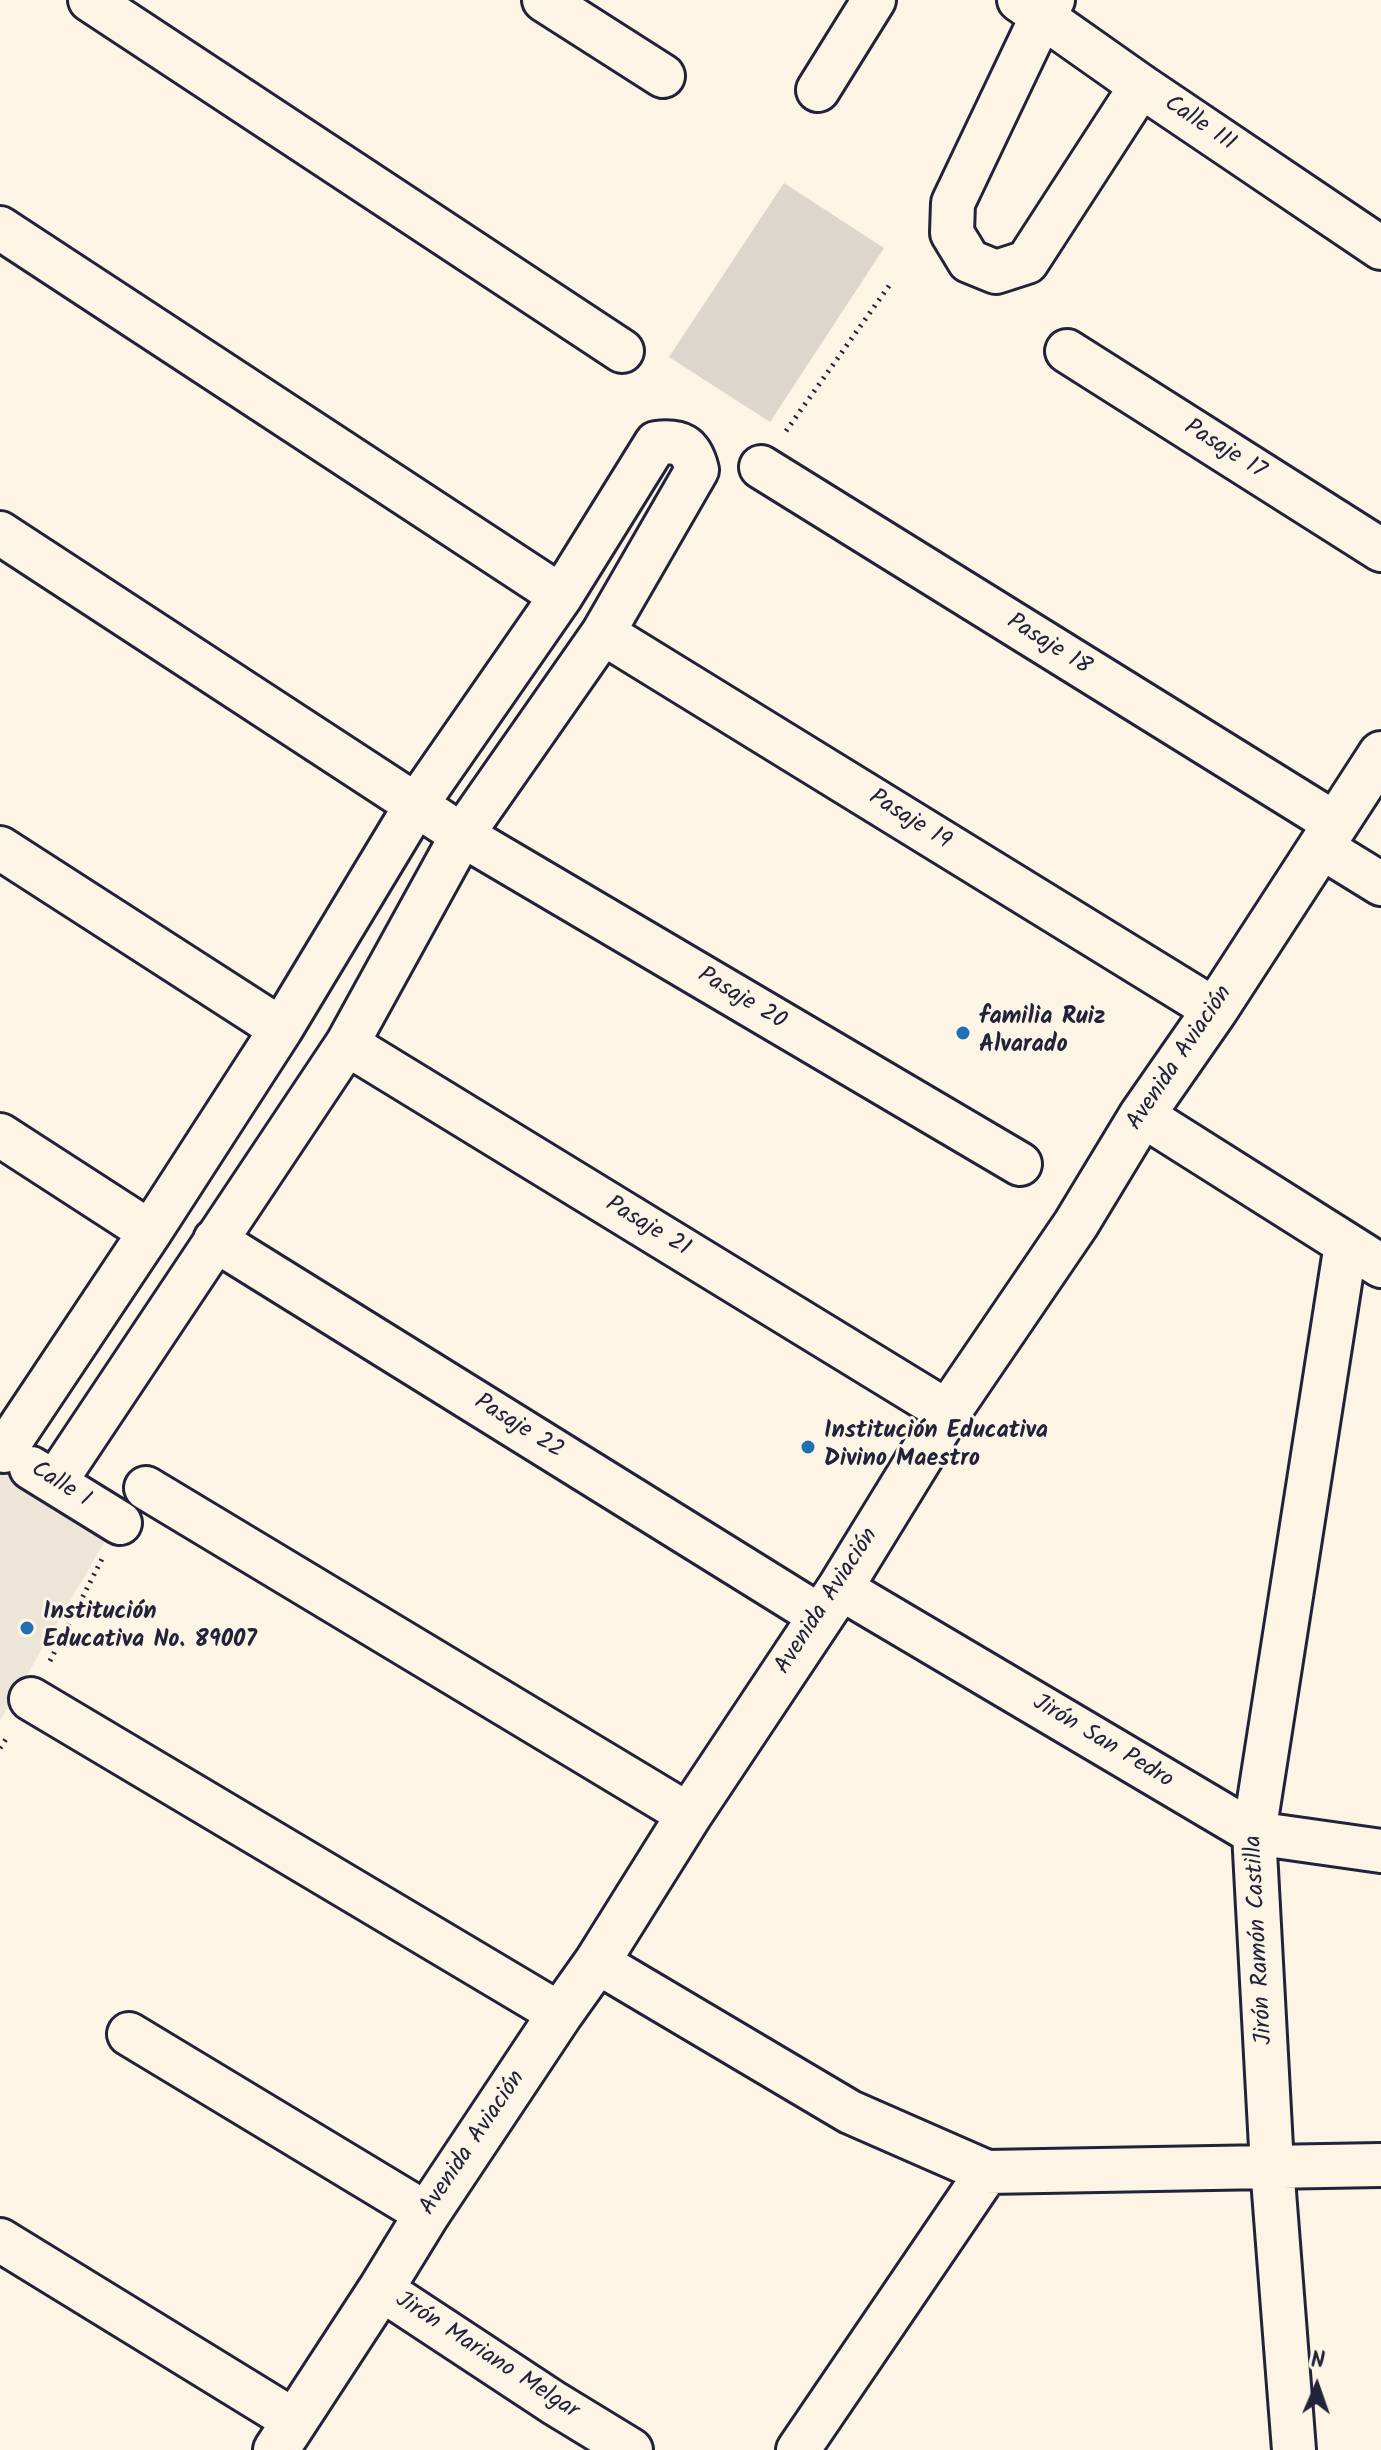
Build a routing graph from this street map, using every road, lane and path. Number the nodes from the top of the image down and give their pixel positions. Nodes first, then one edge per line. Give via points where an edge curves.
1 (90, 0) edge
2 (544, 0) edge
3 (874, 0) edge
4 (1038, 5) edge
5 (663, 76) dead end
6 (1141, 86) junction
7 (818, 90) dead end
8 (0, 228) edge
9 (1381, 248) edge
10 (891, 283) dead end
11 (622, 351) dead end
12 (1067, 351) dead end
13 (761, 467) joint
14 (0, 533) edge
15 (1381, 550) edge
16 (561, 596) junction
17 (603, 633) junction
18 (1381, 754) edge
19 (416, 805) junction
20 (462, 835) junction
21 (1328, 836) junction
22 (0, 848) edge
23 (1381, 884) edge
24 (1215, 1010) junction
25 (281, 1029) junction
26 (347, 1044) junction
27 (1142, 1115) junction
28 (0, 1135) edge
29 (1020, 1164) dead end
30 (150, 1232) junction
31 (215, 1240) junction
32 (1346, 1244) junction
33 (1381, 1266) edge
34 (948, 1412) junction
35 (2, 1450) edge
36 (55, 1482) junction
37 (146, 1488) dead end
38 (120, 1523) joint
39 (830, 1602) junction
40 (31, 1699) junction
41 (0, 1748) edge
42 (689, 1815) junction
43 (1254, 1833) junction
44 (1381, 1851) edge
45 (597, 1962) junction
46 (560, 2014) junction
47 (129, 2034) dead end
48 (1381, 2165) edge
49 (1272, 2166) junction
50 (987, 2172) junction
51 (427, 2214) junction
52 (0, 2240) edge
53 (381, 2289) junction
54 (278, 2424) edge
55 (631, 2450) edge
56 (798, 2450) edge
57 (1294, 2450) edge

1 - 11 street
2 - 5 street
3 - 7 street
4 - 6 street, Calle III
4 - 6 street via 953,203 952,233 969,261 996,272 1027,262
6 - 9 street, Calle III
8 - 16 street
10 - 13 path
12 - 15 street, Pasaje 17
13 - 21 street, Pasaje 18
14 - 19 street, Pasaje 20
16 - 17 street via 656,443 683,445 697,470
16 - 19 street
17 - 20 street
17 - 24 street, Pasaje 19
18 - 21 street, Avenida Aviación
19 - 20 street, Pasaje 20
19 - 25 street
20 - 26 street
20 - 29 street, Pasaje 20
21 - 23 street, Pasaje 18
21 - 24 street, Avenida Aviación
22 - 25 street
24 - 27 street, Avenida Aviación
25 - 30 street
26 - 31 street
26 - 34 street, Pasaje 21
27 - 32 street
27 - 34 street, Avenida Aviación via 1076,1224
28 - 30 street
30 - 35 street
31 - 36 street
31 - 39 street, Pasaje 22
32 - 33 street
32 - 43 street, Jirón Ramón Castilla
34 - 39 street, Avenida Aviación
35 - 36 street, Calle I
36 - 38 street, Calle I
37 - 42 street
38 - 40 path
39 - 42 street, Avenida Aviación
39 - 43 street, Jirón San Pedro
40 - 41 path
40 - 46 street
42 - 45 street, Avenida Aviación
43 - 44 street, Jirón San Pedro
43 - 49 street, Jirón Ramón Castilla
45 - 46 street, Avenida Aviación
45 - 50 street via 850,2112
46 - 51 street, Avenida Aviación
47 - 51 street
48 - 49 street
49 - 50 street
49 - 57 street, Jirón Ramón Castilla
50 - 56 street
51 - 53 street, Avenida Aviación
52 - 54 street
53 - 54 street, Avenida Aviación
53 - 55 street, Jirón Mariano Melgar

